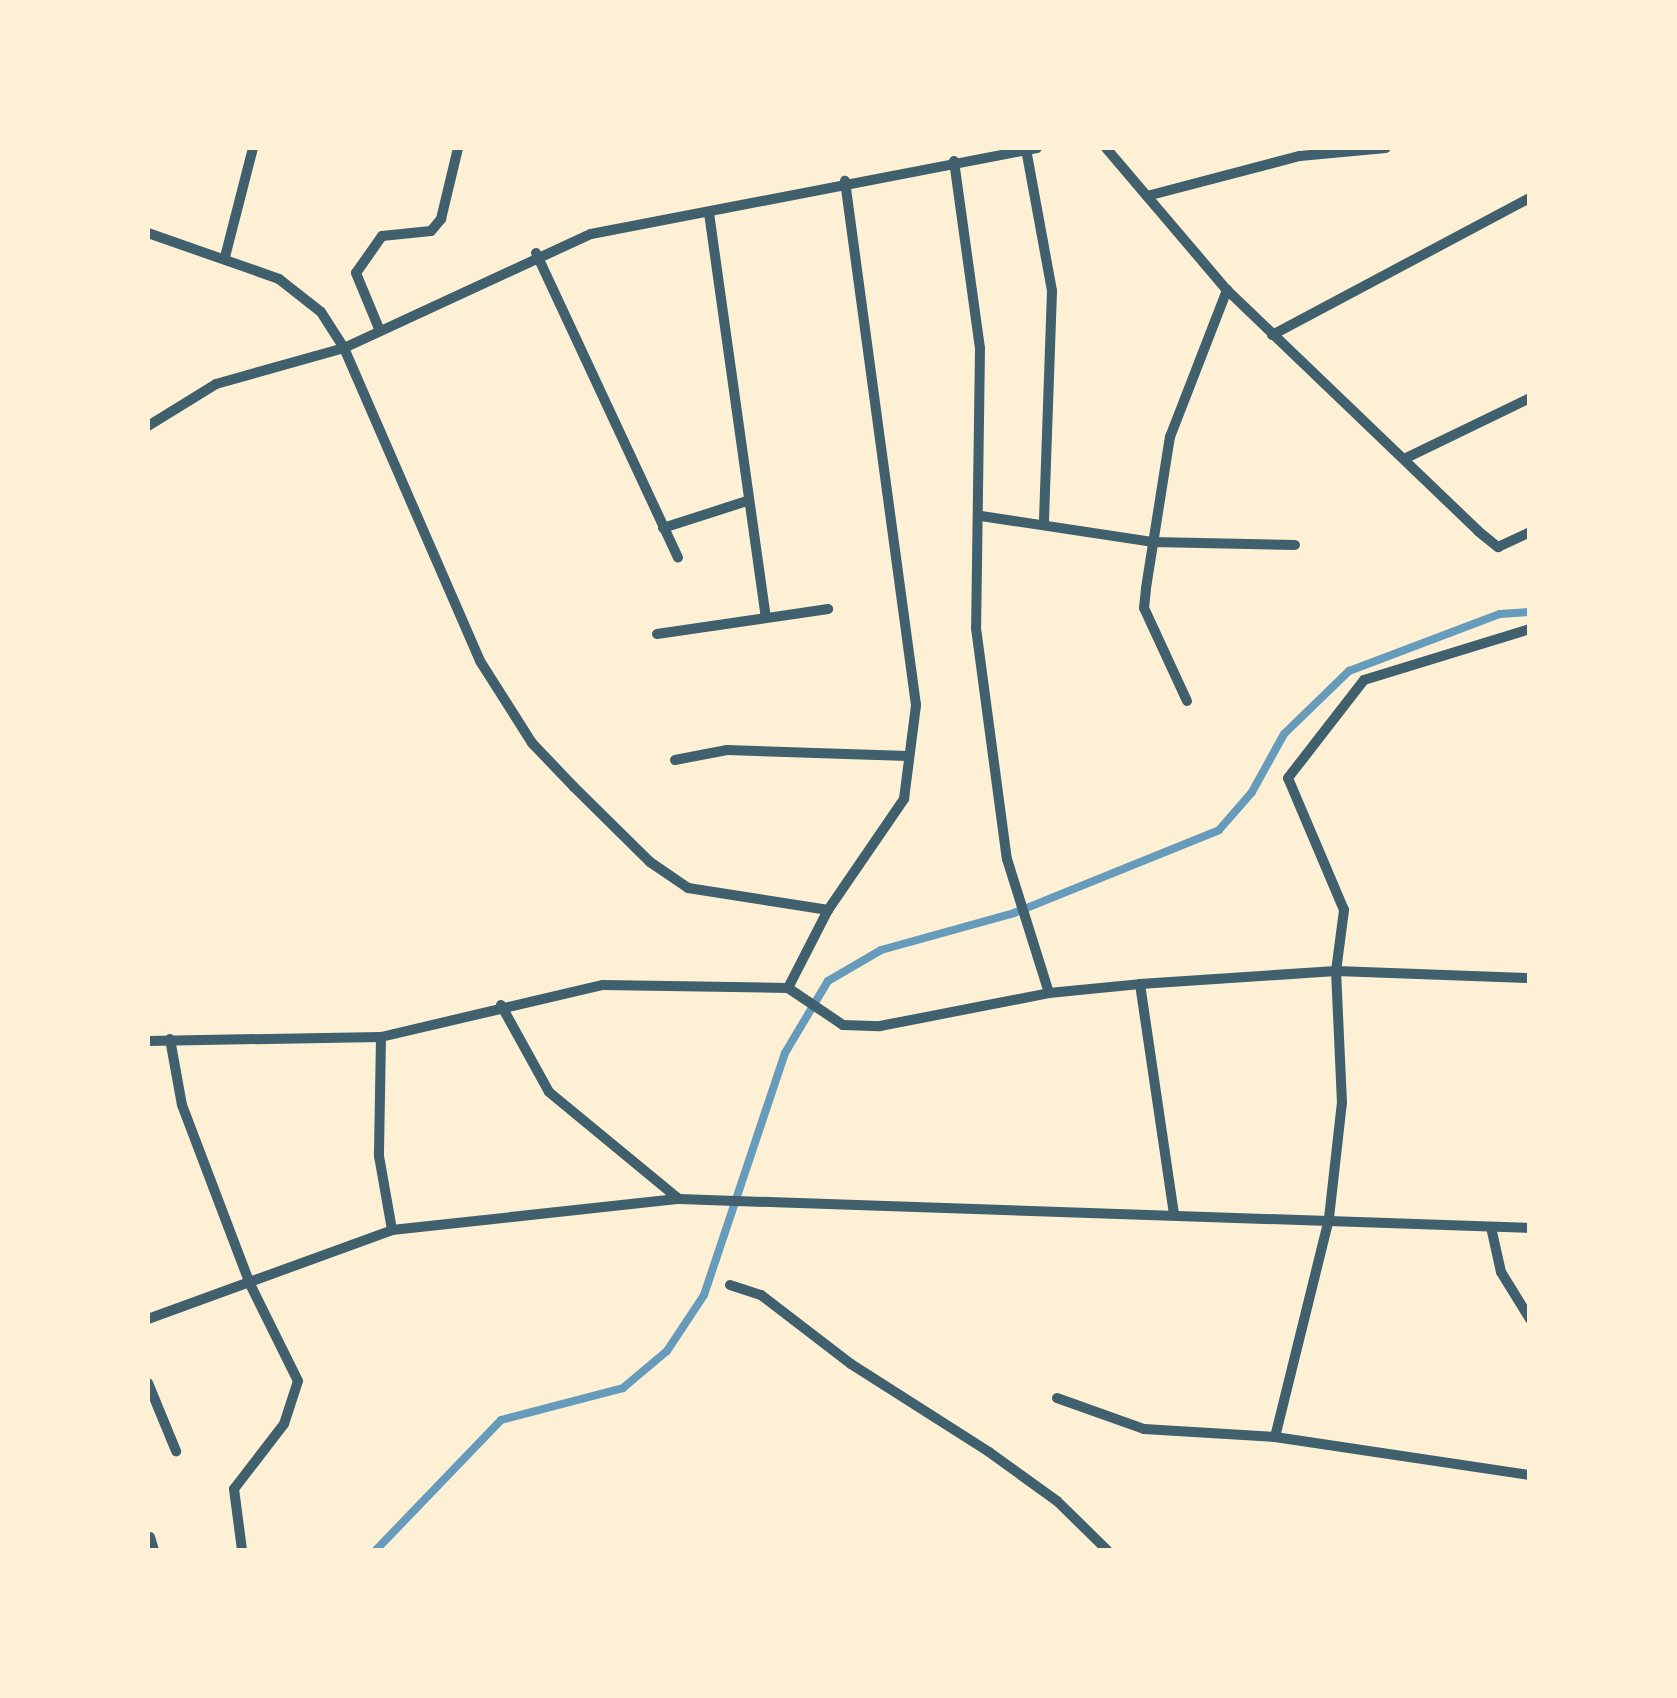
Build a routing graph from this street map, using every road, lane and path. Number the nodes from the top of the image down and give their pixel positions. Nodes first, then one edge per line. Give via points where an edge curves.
1 (254, 148) edge
2 (458, 148) edge
3 (1031, 148) edge
4 (1106, 148) edge
5 (1386, 148) edge
6 (954, 161) junction
7 (845, 181) junction
8 (1147, 196) junction
9 (1530, 198) edge
10 (708, 212) junction
11 (148, 233) edge
12 (536, 254) junction
13 (225, 258) junction
14 (1227, 290) junction
15 (380, 331) junction
16 (1272, 334) junction
17 (344, 348) junction
18 (1530, 398) edge
19 (148, 426) edge
20 (1404, 459) junction
21 (746, 501) junction
22 (981, 516) junction
23 (1044, 523) junction
24 (664, 528) junction
25 (1530, 532) edge
26 (1152, 542) junction
27 (1295, 545) dead end
28 (678, 558) dead end
29 (828, 610) dead end
30 (766, 618) junction
31 (1530, 628) edge
32 (658, 634) dead end
33 (1188, 701) dead end
34 (908, 756) junction
35 (676, 760) dead end
36 (828, 910) junction
37 (1336, 971) junction
38 (1530, 978) edge
39 (1140, 984) junction
40 (788, 988) junction
41 (1049, 993) junction
42 (501, 1005) junction
43 (381, 1036) junction
44 (148, 1040) edge
45 (170, 1040) junction
46 (679, 1200) junction
47 (1174, 1214) junction
48 (1330, 1218) junction
49 (1492, 1226) junction
50 (1530, 1228) edge
51 (392, 1230) junction
52 (250, 1284) junction
53 (730, 1285) dead end
54 (148, 1319) edge
55 (1530, 1319) edge
56 (148, 1383) edge
57 (1057, 1398) dead end
58 (1274, 1436) junction
59 (176, 1451) dead end
60 (1530, 1475) edge
61 (150, 1538) dead end
62 (154, 1550) edge
63 (242, 1550) edge
64 (1107, 1550) edge

1 - 13 street
2 - 15 street via 441,219 431,231 382,236 356,273
3 - 6 street
3 - 23 street via 1052,291
4 - 8 street
5 - 8 street via 1300,156
6 - 7 street
6 - 22 street via 980,348
7 - 10 street
7 - 34 street via 916,706
8 - 14 street
9 - 16 street
10 - 12 street via 590,234
10 - 21 street
11 - 13 street
12 - 15 street
12 - 24 street
13 - 17 street via 279,279 321,312
14 - 16 street
14 - 26 street via 1170,438
15 - 17 street
16 - 20 street
17 - 19 street via 216,384
17 - 36 street via 480,660 532,742 650,862 688,888
18 - 20 street
20 - 25 street via 1498,548
21 - 24 street
21 - 30 street
22 - 23 street
22 - 41 street via 976,628 1007,859
23 - 26 street
24 - 28 street
26 - 27 street
26 - 33 street via 1144,608
29 - 30 street
30 - 32 street
31 - 37 street via 1364,680 1288,778 1344,910
34 - 35 street via 727,750
34 - 36 street via 904,799
36 - 40 street
37 - 38 street
37 - 39 street
37 - 48 street via 1342,1103
39 - 41 street
39 - 47 street
40 - 41 street via 842,1025 880,1026
40 - 42 street via 602,985
42 - 43 street
42 - 46 street via 549,1092
43 - 45 street
43 - 51 street via 379,1156
44 - 45 street
45 - 52 street via 182,1104
46 - 47 street via 726,1196
46 - 51 street
47 - 48 street
48 - 49 street
48 - 58 street
49 - 50 street
49 - 55 street via 1501,1272
51 - 52 street
52 - 54 street
52 - 63 street via 298,1381 284,1424 234,1489
53 - 64 street via 761,1295 900,1398 990,1452
56 - 59 street
57 - 58 street via 1144,1429
58 - 60 street
61 - 62 street

